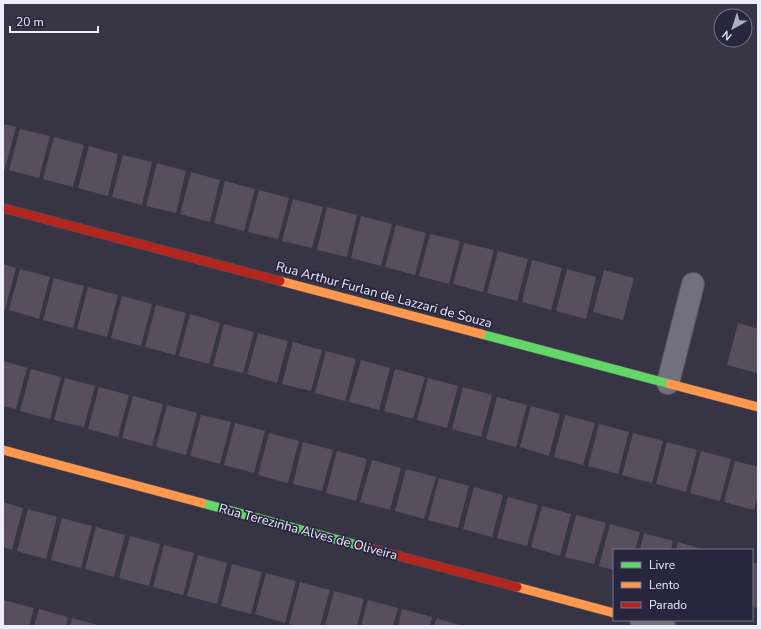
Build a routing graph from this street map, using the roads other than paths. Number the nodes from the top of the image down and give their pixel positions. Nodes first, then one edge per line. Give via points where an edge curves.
1 (3, 208) edge
2 (693, 284) dead end
3 (668, 382) junction
4 (758, 407) edge
5 (3, 450) edge
6 (613, 613) edge
7 (645, 621) edge
8 (664, 626) edge

1 - 3 street, Rua Arthur Furlan de Lazzari de Souza
2 - 3 street
3 - 4 street, Rua Arthur Furlan de Lazzari de Souza
5 - 6 street, Rua Terezinha Alves de Oliveira
7 - 8 street

